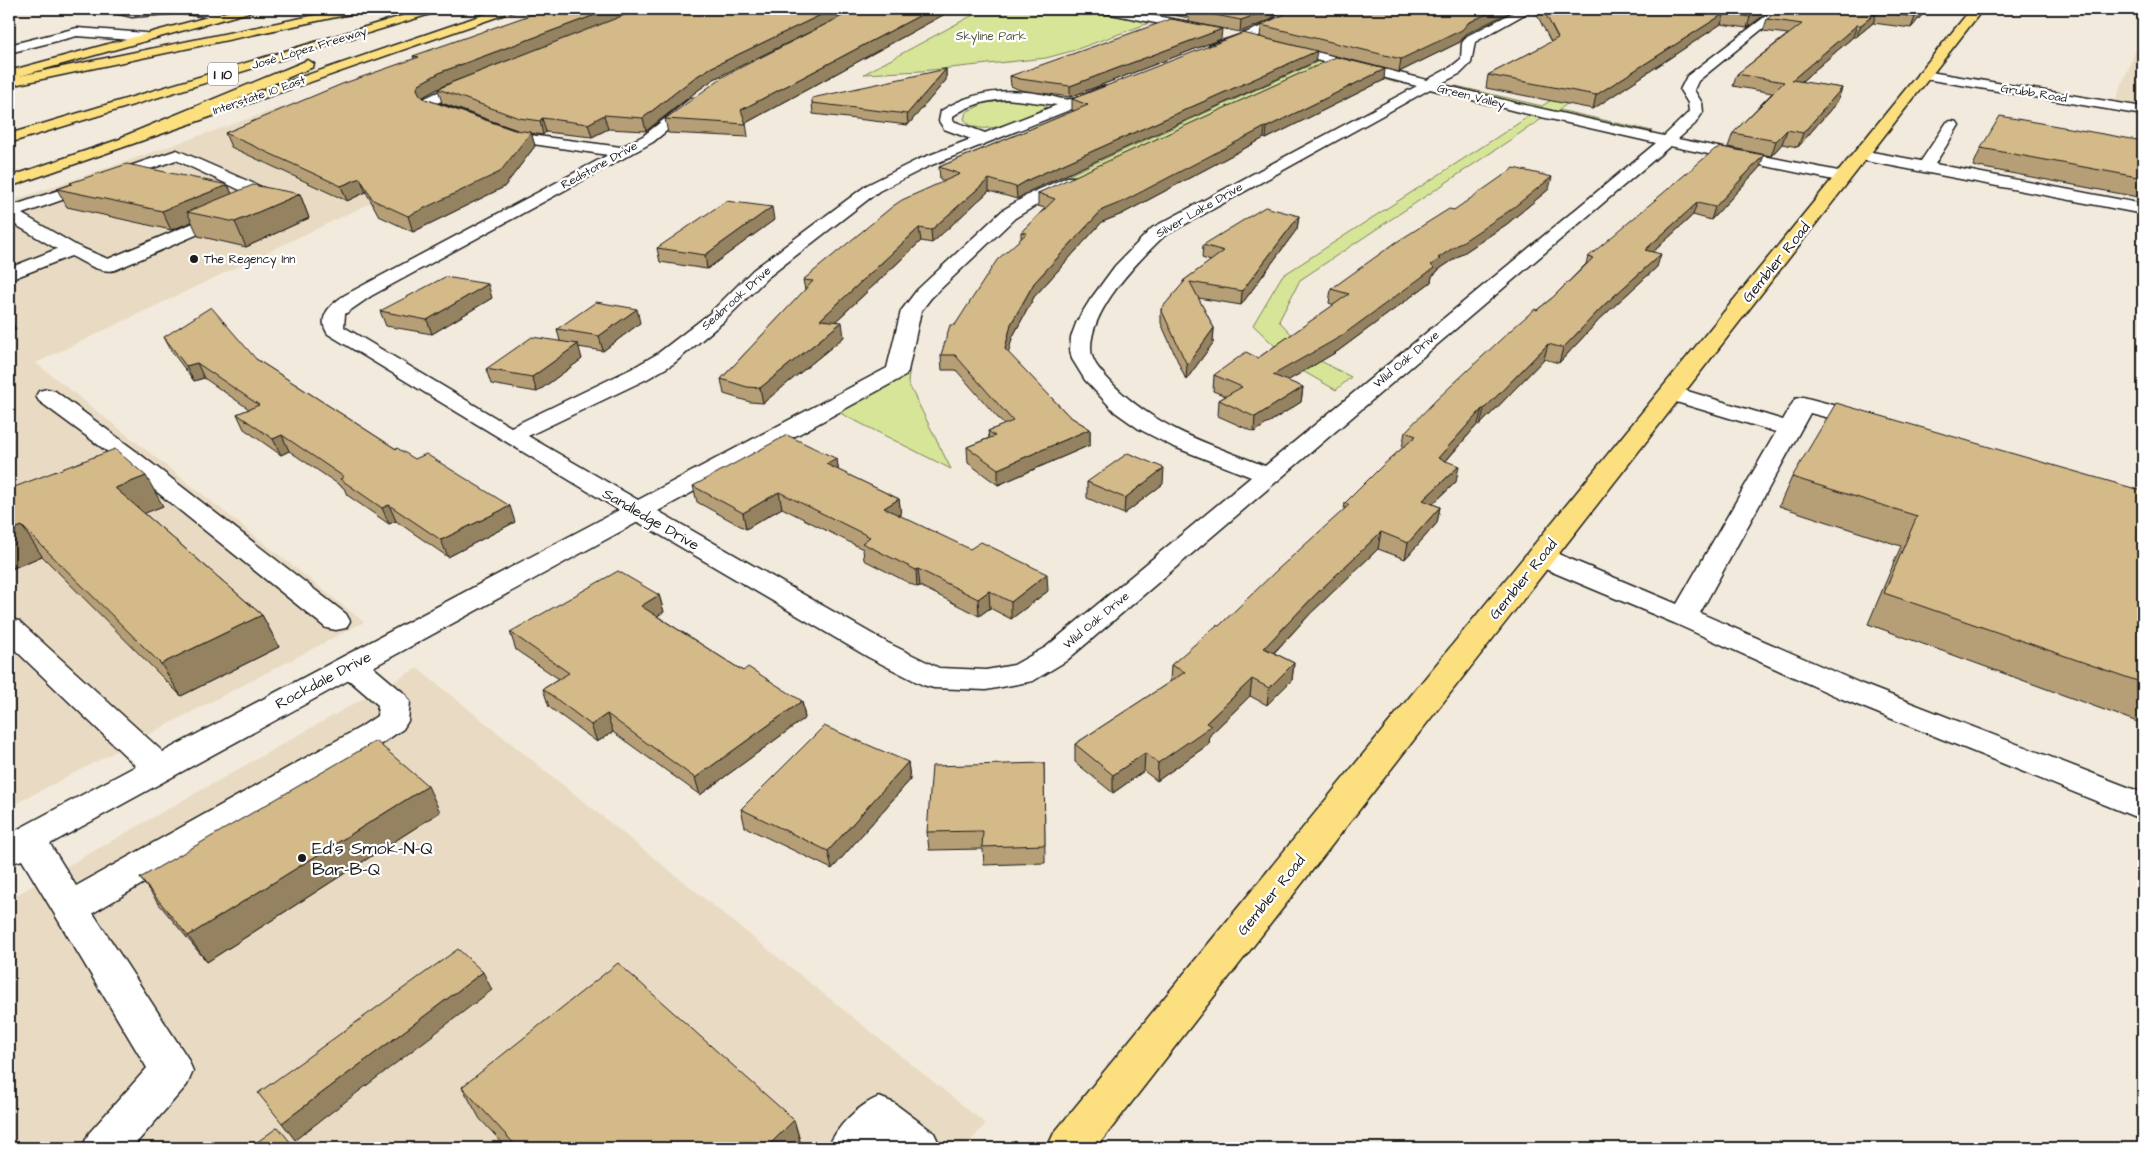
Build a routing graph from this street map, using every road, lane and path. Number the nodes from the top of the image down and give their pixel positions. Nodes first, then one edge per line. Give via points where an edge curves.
1 (112, 9) edge
2 (166, 9) edge
3 (249, 9) edge
4 (437, 9) edge
5 (510, 9) edge
6 (1101, 9) edge
7 (1288, 9) edge
8 (1528, 9) edge
9 (1782, 9) edge
10 (1977, 9) edge
11 (366, 11) edge
12 (1178, 11) dead end
13 (146, 14) junction
14 (222, 16) junction
15 (1156, 19) junction
16 (88, 32) junction
17 (297, 35) dead end
18 (146, 37) junction
19 (1241, 38) junction
20 (9, 49) edge
21 (1196, 55) edge
22 (1334, 60) junction
23 (1307, 73) edge
24 (9, 75) edge
25 (1924, 75) junction
26 (487, 76) edge
27 (9, 82) edge
28 (1125, 83) edge
29 (1428, 85) junction
30 (709, 92) edge
31 (1072, 104) junction
32 (2143, 111) edge
33 (1952, 125) dead end
34 (984, 138) junction
35 (9, 139) edge
36 (127, 140) junction
37 (1667, 141) junction
38 (623, 152) junction
39 (1861, 155) junction
40 (1925, 167) junction
41 (1091, 172) edge
42 (1843, 177) junction
43 (9, 182) edge
44 (2143, 209) edge
45 (9, 214) edge
46 (71, 250) junction
47 (9, 274) edge
48 (331, 322) joint
49 (1671, 393) junction
50 (47, 396) dead end
51 (1889, 427) edge
52 (1789, 429) junction
53 (510, 436) junction
54 (129, 457) junction
55 (1267, 475) junction
56 (73, 479) edge
57 (637, 511) junction
58 (1541, 557) junction
59 (1684, 617) junction
60 (336, 621) dead end
61 (9, 628) edge
62 (351, 665) junction
63 (986, 680) joint
64 (159, 768) junction
65 (2143, 807) edge
66 (18, 845) edge
67 (70, 908) junction
68 (104, 1148) edge
69 (850, 1148) edge
70 (919, 1148) edge
71 (1069, 1148) edge

1 - 13 street via 125,14
2 - 13 street
3 - 14 main road
4 - 35 main road, José López Freeway / I 10
4 - 36 main road
5 - 36 main road, Interstate 10 East
6 - 15 street, Green Valley
7 - 19 street via 1281,20
8 - 29 street, Silver Lake Drive via 1472,38 1463,65
9 - 37 street, Wild Oak Drive via 1692,79 1687,90 1696,108 1694,118
10 - 25 main road, Gembler Road
11 - 17 main road, José López Freeway
11 - 27 main road
12 - 15 street
13 - 14 street via 180,10
13 - 16 street
14 - 18 main road
15 - 19 street, Green Valley
16 - 18 street
16 - 20 street
18 - 24 main road
19 - 21 street
19 - 22 street, Green Valley
22 - 23 street
22 - 29 street, Green Valley
25 - 32 street, Grubb Road
25 - 39 main road, Gembler Road
26 - 38 street via 439,96 430,101 431,105 519,138
28 - 31 street, Seabrook Drive
29 - 37 street, Green Valley
29 - 55 street, Silver Lake Drive via 1158,232 1132,258 1089,315 1080,350 1086,367 1113,398 1151,426
30 - 38 street, Redstone Drive via 648,139
31 - 34 street, Seabrook Drive
31 - 34 street via 1034,96 987,97 964,103 946,114 949,126
33 - 40 street
34 - 53 street, Seabrook Drive via 873,188 760,274 716,318 665,358
36 - 43 main road, Interstate 10 East
37 - 42 street, Green Valley
37 - 55 street, Wild Oak Drive
38 - 48 street, Redstone Drive via 364,292 342,306
39 - 40 street
39 - 42 main road, Gembler Road
40 - 44 street
41 - 57 street, Rockdale Drive via 1009,214 924,294 911,311 897,371
42 - 49 main road, Gembler Road
45 - 46 street
45 - 46 street via 177,155 269,197 108,266
46 - 47 street
48 - 53 street, Sandledge Drive via 335,330
49 - 52 street
49 - 58 main road, Gembler Road
50 - 54 street
51 - 52 street via 1803,404
52 - 59 street
53 - 57 street, Sandledge Drive
54 - 56 street
54 - 60 street
55 - 63 street, Wild Oak Drive via 1056,654 1022,674
57 - 62 street, Rockdale Drive
57 - 63 street, Sandledge Drive via 878,650 934,678
58 - 59 street
58 - 71 main road, Gembler Road
59 - 65 street via 1851,691
61 - 64 street
62 - 64 street, Rockdale Drive
62 - 67 street via 394,702 392,721
64 - 66 street, Rockdale Drive
66 - 67 street
67 - 68 street via 172,1071
69 - 70 street via 879,1118

